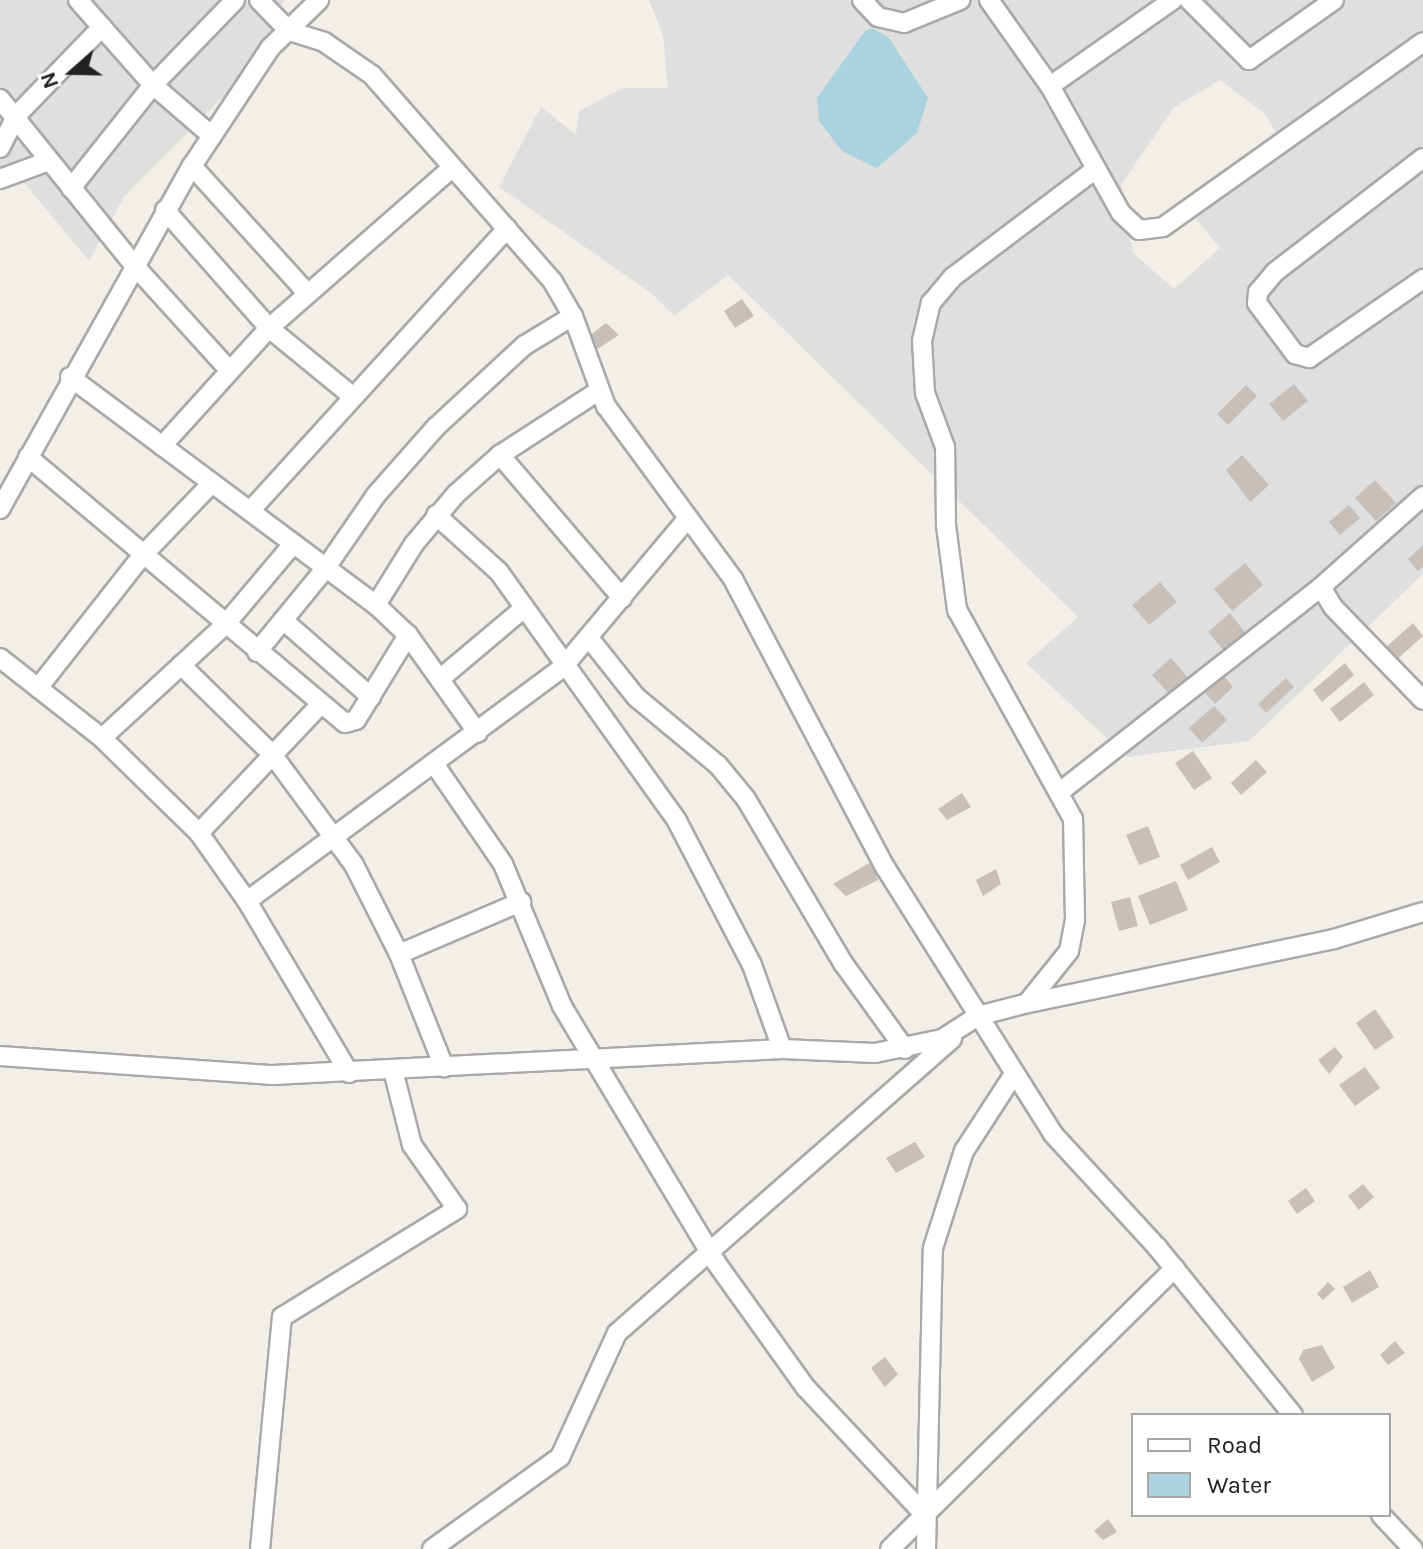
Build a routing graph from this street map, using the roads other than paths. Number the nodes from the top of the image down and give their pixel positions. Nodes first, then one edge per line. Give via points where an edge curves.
1 (78, 0) edge
2 (235, 0) edge
3 (259, 0) edge
4 (319, 0) edge
5 (862, 0) edge
6 (960, 0) edge
7 (989, 0) edge
8 (1173, 0) edge
9 (1189, 0) edge
10 (1334, 0) edge
11 (102, 27) junction
12 (289, 31) junction
13 (1423, 42) edge
14 (153, 85) junction
15 (1050, 86) junction
16 (0, 99) edge
17 (16, 116) junction
18 (212, 136) junction
19 (0, 148) edge
20 (1423, 158) edge
21 (49, 161) junction
22 (192, 166) junction
23 (452, 168) junction
24 (1096, 169) junction
25 (0, 179) edge
26 (71, 188) junction
27 (165, 210) junction
28 (507, 229) junction
29 (133, 264) junction
30 (1423, 279) edge
31 (307, 293) junction
32 (573, 316) junction
33 (269, 328) junction
34 (229, 370) junction
35 (70, 377) junction
36 (600, 390) junction
37 (352, 396) junction
38 (162, 446) junction
39 (500, 455) junction
40 (28, 457) junction
41 (212, 483) junction
42 (1423, 496) edge
43 (0, 509) edge
44 (250, 511) junction
45 (436, 515) junction
46 (688, 518) junction
47 (293, 544) junction
48 (142, 556) junction
49 (325, 569) junction
50 (1321, 587) junction
51 (622, 598) junction
52 (376, 605) junction
53 (523, 609) junction
54 (283, 620) junction
55 (224, 626) junction
56 (408, 635) junction
57 (589, 638) junction
58 (257, 652) junction
59 (0, 658) edge
60 (181, 665) junction
61 (563, 667) junction
62 (441, 678) junction
63 (38, 688) junction
64 (371, 697) junction
65 (1423, 700) edge
66 (321, 704) junction
67 (478, 733) junction
68 (102, 738) junction
69 (272, 754) junction
70 (435, 765) junction
71 (1061, 791) junction
72 (199, 833) junction
73 (336, 839) junction
74 (247, 901) junction
75 (521, 902) junction
76 (1423, 912) edge
77 (399, 954) junction
78 (1028, 1003) junction
79 (978, 1016) junction
80 (782, 1049) junction
81 (905, 1049) junction
82 (0, 1056) edge
83 (593, 1061) junction
84 (444, 1067) junction
85 (393, 1070) junction
86 (349, 1073) junction
87 (1014, 1074) junction
88 (709, 1253) junction
89 (1175, 1268) junction
90 (1291, 1413) edge
91 (925, 1515) junction
92 (1383, 1517) edge
93 (260, 1549) edge
94 (432, 1549) edge
95 (890, 1549) edge
96 (926, 1549) edge
97 (1413, 1549) edge

1 - 11 street
2 - 14 street
3 - 12 street
4 - 12 street
5 - 6 street via 878,17 904,23
7 - 15 street
8 - 15 street
9 - 10 street via 1249,60
11 - 14 street
11 - 17 street
12 - 18 street via 270,48
12 - 23 street via 324,42 372,75
13 - 24 street via 1163,227 1139,230 1121,213
14 - 18 street
14 - 26 street
15 - 24 street
16 - 17 street
17 - 19 street
17 - 21 street
18 - 22 street
20 - 30 street via 1275,272 1258,292 1257,303 1295,354 1309,358
21 - 25 street
21 - 26 street
22 - 27 street
22 - 31 street
23 - 28 street
23 - 31 street
24 - 71 street via 953,277 931,303 920,369 945,447 946,525 957,610
26 - 29 street
27 - 29 street
27 - 33 street
28 - 32 street via 553,282
28 - 37 street
29 - 34 street
29 - 35 street
31 - 33 street
32 - 36 street
32 - 49 street via 525,345 436,427 376,495
33 - 34 street
33 - 37 street
34 - 38 street
35 - 38 street
35 - 40 street
36 - 39 street
36 - 46 street
37 - 44 street
38 - 41 street
39 - 45 street
39 - 51 street
40 - 43 street
40 - 48 street
41 - 44 street
41 - 48 street
42 - 50 street
44 - 47 street
45 - 52 street
45 - 53 street via 499,572
46 - 51 street
46 - 79 street via 746,600 885,867
47 - 49 street
47 - 55 street
48 - 55 street
48 - 63 street
49 - 52 street
49 - 54 street
50 - 65 street via 1333,607
50 - 71 street
51 - 57 street
52 - 56 street
53 - 61 street
53 - 62 street
54 - 58 street
54 - 64 street
55 - 58 street
55 - 60 street
56 - 62 street
56 - 64 street
57 - 61 street
57 - 81 street via 636,697 718,765 746,799 836,952
58 - 66 street
59 - 63 street
60 - 68 street
60 - 69 street
61 - 67 street
61 - 80 street via 669,809 709,875 767,996
62 - 67 street
63 - 68 street
64 - 66 street via 351,723
66 - 69 street
67 - 70 street
68 - 72 street
69 - 72 street
69 - 73 street
70 - 73 street
70 - 75 street via 503,864
71 - 78 street via 1073,819 1075,920 1059,969
72 - 74 street
73 - 74 street
73 - 77 street via 376,903
74 - 86 street
75 - 77 street
75 - 83 street via 547,978
76 - 78 street via 1334,939
77 - 84 street
78 - 79 street
79 - 81 street via 942,1039
79 - 87 street
79 - 88 street
80 - 81 street
80 - 83 street
82 - 86 street via 273,1075
83 - 84 street
83 - 88 street
84 - 85 street
85 - 86 street
85 - 93 street via 412,1145 457,1209 282,1317
87 - 89 street via 1072,1158
87 - 91 street via 964,1151 933,1248
88 - 91 street via 806,1388
88 - 94 street via 617,1333 560,1457
89 - 90 street
89 - 91 street
91 - 95 street
91 - 96 street
92 - 97 street

